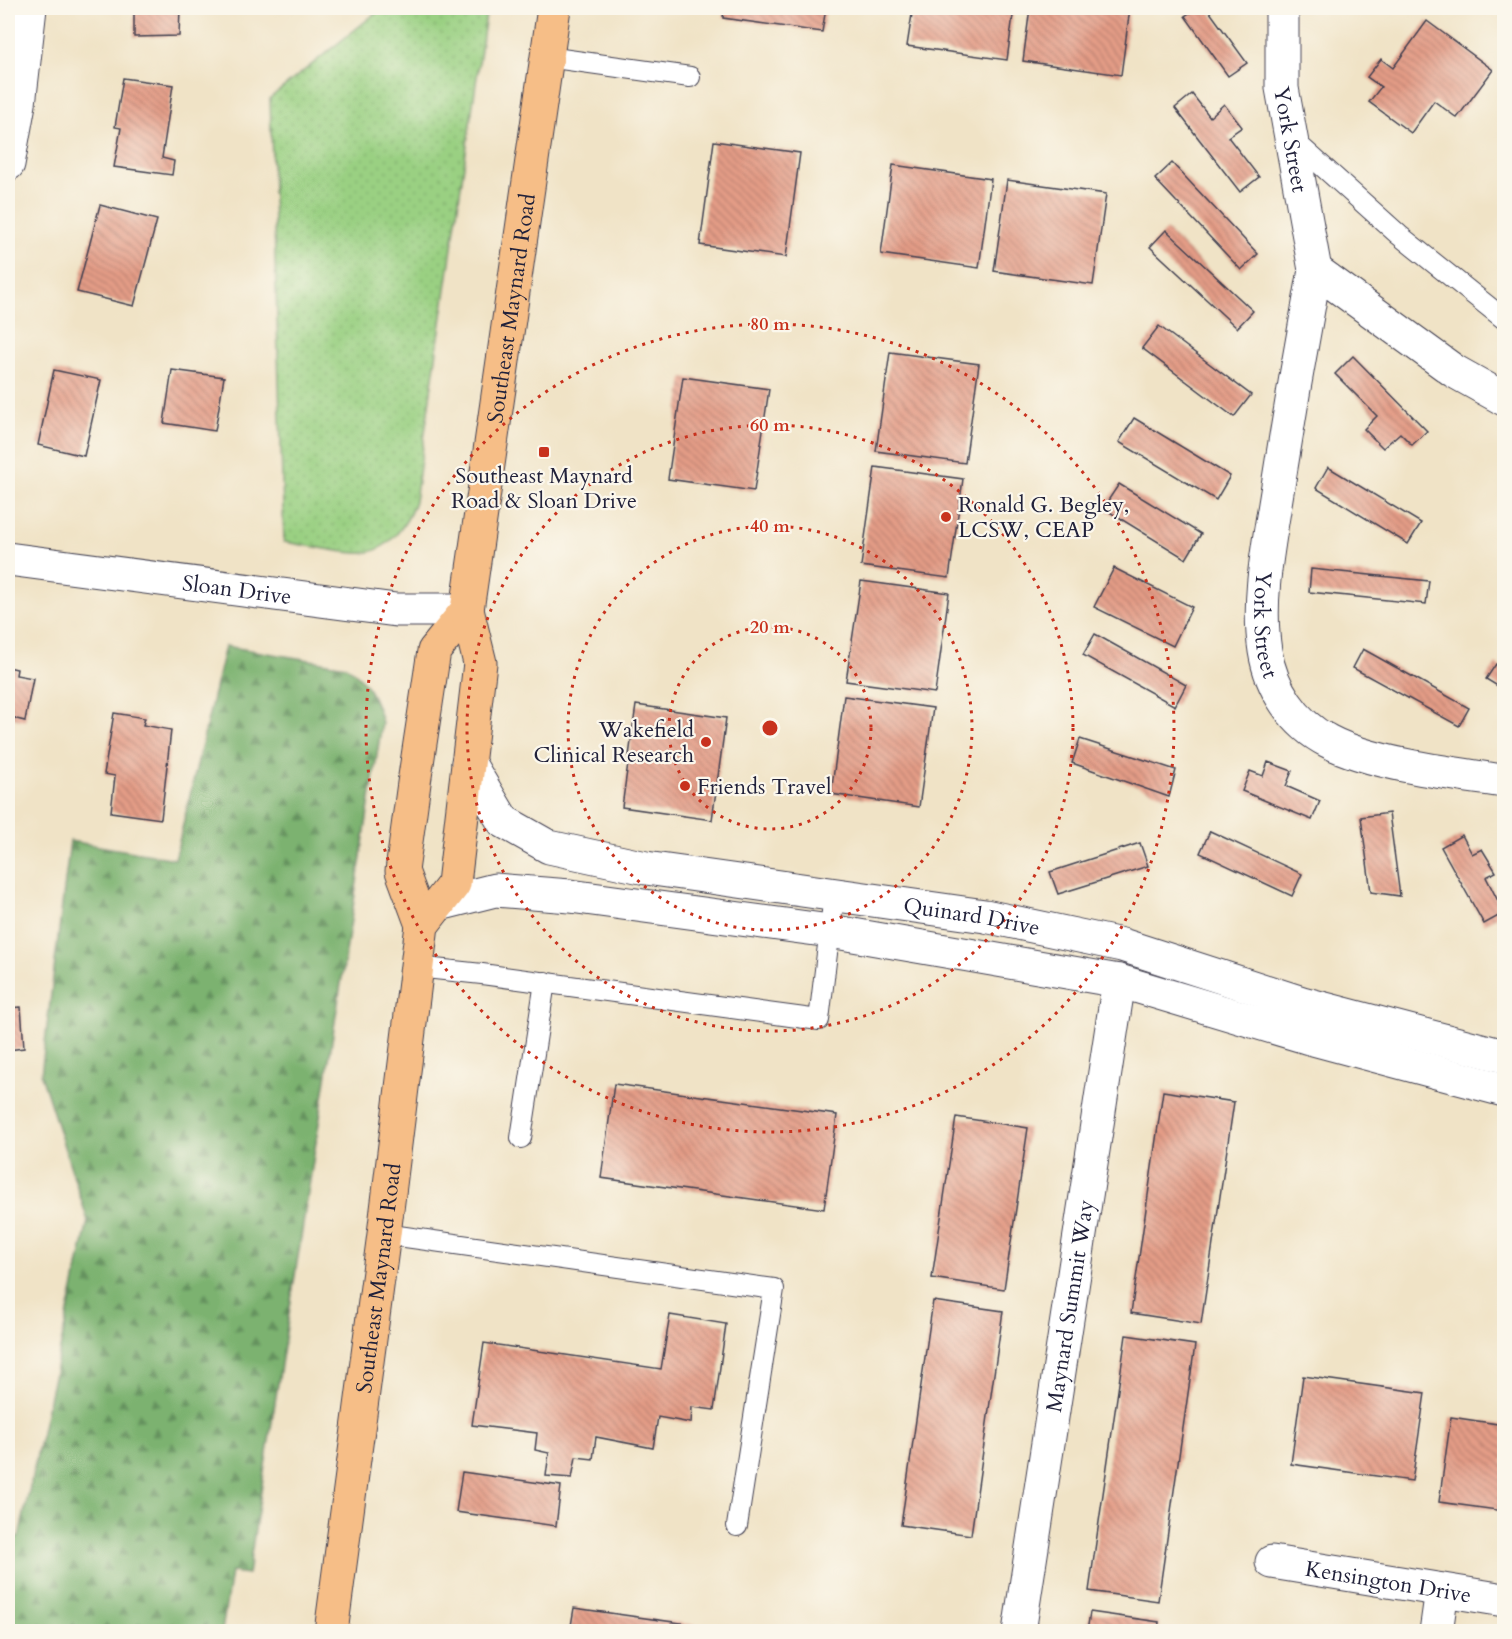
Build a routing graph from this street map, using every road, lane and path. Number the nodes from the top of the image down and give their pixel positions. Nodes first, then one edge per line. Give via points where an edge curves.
1 (30, 8) edge
2 (554, 8) edge
3 (1282, 8) edge
4 (547, 57) junction
5 (690, 77) dead end
6 (1292, 138) junction
7 (8, 164) edge
8 (1315, 270) junction
9 (1504, 319) edge
10 (1504, 399) edge
11 (8, 559) edge
12 (467, 610) junction
13 (468, 762) junction
14 (1504, 781) edge
15 (834, 895) junction
16 (431, 914) junction
17 (830, 931) junction
18 (416, 967) junction
19 (1119, 981) junction
20 (545, 982) junction
21 (1504, 1056) edge
22 (1504, 1090) edge
23 (521, 1138) dead end
24 (384, 1234) junction
25 (737, 1526) dead end
26 (1272, 1562) dead end
27 (1442, 1590) junction
28 (1504, 1600) edge
29 (331, 1632) edge
30 (1019, 1632) edge
31 (1436, 1632) edge

1 - 7 street
2 - 4 main road, Southeast Maynard Road
3 - 6 street, York Street via 1282,88
4 - 5 lane
4 - 12 main road, Southeast Maynard Road
6 - 8 street, York Street
6 - 9 lane via 1399,235
8 - 10 street via 1454,371
8 - 14 street, York Street via 1266,563 1262,626 1275,686 1295,716 1327,741 1371,758
11 - 12 street, Sloan Drive via 396,610
12 - 13 main road, Southeast Maynard Road via 480,663
12 - 16 main road, Southeast Maynard Road via 435,651 402,871
13 - 15 street, Quinard Drive via 503,821 549,847 646,868
13 - 16 main road, Southeast Maynard Road via 454,884
15 - 17 lane
15 - 21 street, Quinard Drive via 985,916 1122,945 1302,1003
16 - 17 street, Quinard Drive via 495,890 570,896
16 - 18 main road, Southeast Maynard Road
17 - 19 street, Quinard Drive
17 - 20 lane via 819,1020
18 - 20 lane
18 - 24 main road, Southeast Maynard Road
19 - 22 street, Quinard Drive
19 - 30 street, Maynard Summit Way
20 - 23 lane
24 - 25 lane via 774,1289
24 - 29 main road, Southeast Maynard Road
26 - 27 street, Kensington Drive
27 - 28 street, Kensington Drive
27 - 31 street

